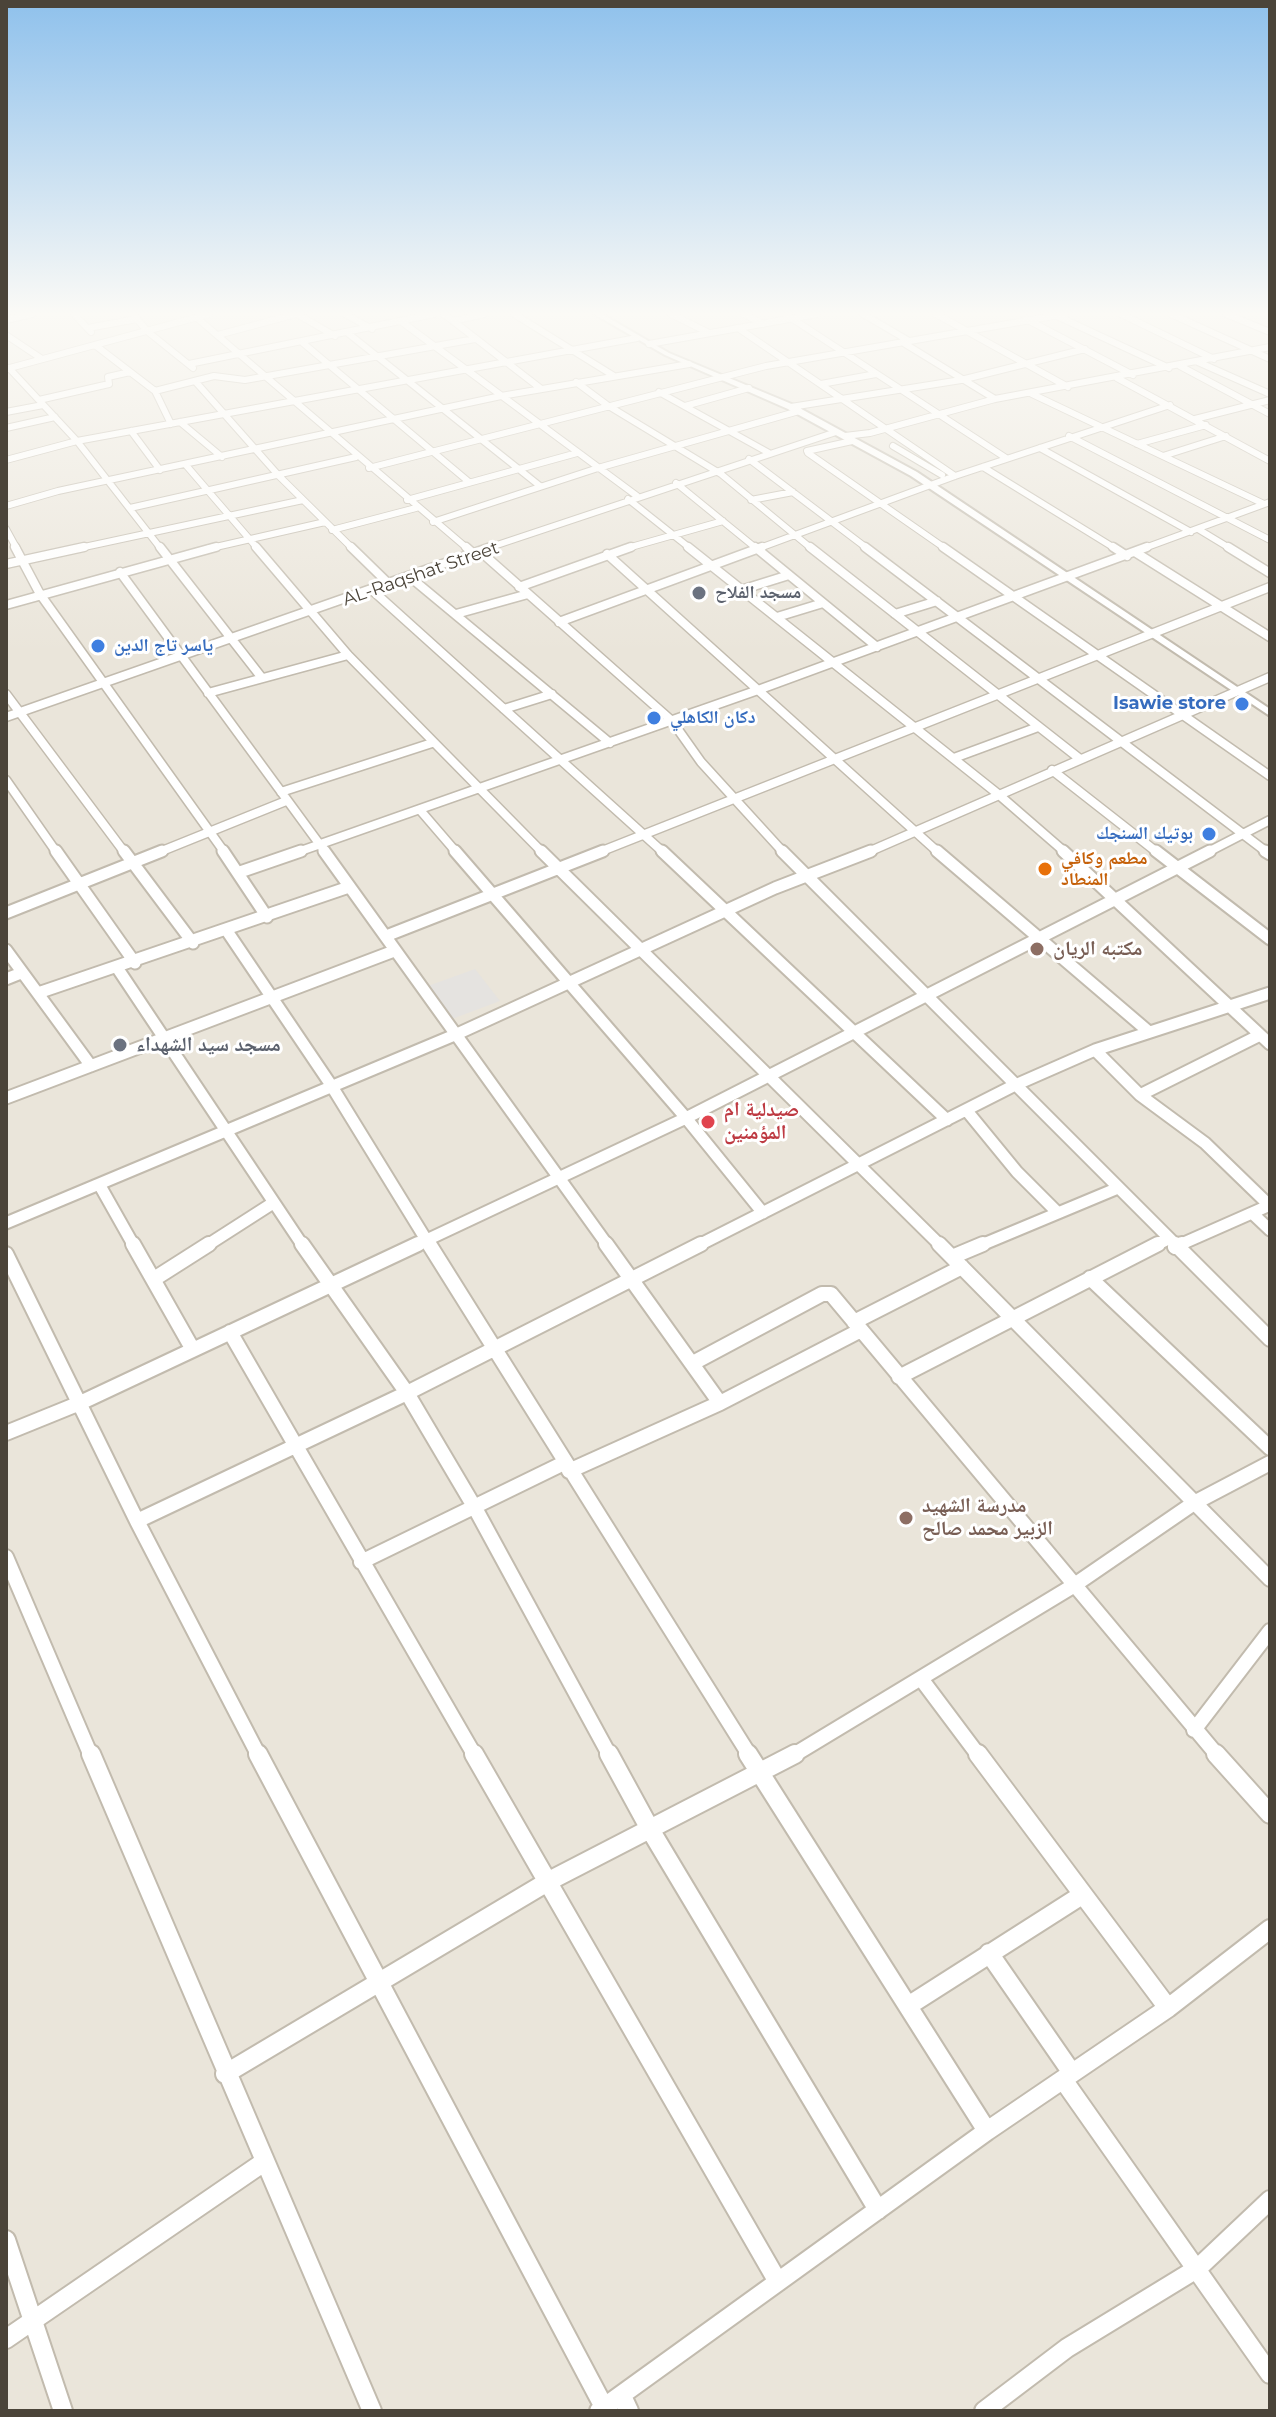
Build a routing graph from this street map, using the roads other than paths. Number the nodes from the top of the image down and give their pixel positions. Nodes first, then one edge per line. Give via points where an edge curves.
1 (64, 427) edge
2 (155, 427) edge
3 (186, 427) edge
4 (236, 427) edge
5 (323, 427) edge
6 (357, 427) edge
7 (402, 427) edge
8 (466, 427) edge
9 (526, 427) edge
10 (541, 427) edge
11 (643, 427) edge
12 (724, 427) edge
13 (740, 427) edge
14 (827, 427) edge
15 (891, 427) edge
16 (954, 427) edge
17 (1098, 427) edge
18 (1102, 427) edge
19 (1200, 427) edge
20 (1209, 427) edge
21 (887, 428) junction
22 (730, 430) junction
23 (131, 431) junction
24 (1183, 432) junction
25 (330, 433) junction
26 (844, 436) junction
27 (1069, 436) junction
28 (1226, 436) junction
29 (480, 438) junction
30 (77, 441) junction
31 (906, 442) junction
32 (1204, 443) junction
33 (1137, 444) junction
34 (675, 446) junction
35 (893, 446) junction
36 (1040, 448) junction
37 (254, 450) junction
38 (432, 451) junction
39 (577, 453) junction
40 (769, 453) junction
41 (808, 453) junction
42 (875, 453) junction
43 (1163, 456) junction
44 (222, 457) junction
45 (356, 457) junction
46 (1006, 458) junction
47 (6, 460) edge
48 (751, 461) junction
49 (1270, 461) edge
50 (185, 464) junction
51 (983, 467) junction
52 (369, 468) junction
53 (519, 468) junction
54 (598, 468) junction
55 (929, 468) junction
56 (160, 470) junction
57 (717, 470) junction
58 (914, 474) junction
59 (279, 476) junction
60 (951, 477) junction
61 (108, 480) junction
62 (469, 482) junction
63 (676, 483) junction
64 (540, 486) junction
65 (932, 486) junction
66 (209, 491) junction
67 (793, 492) junction
68 (632, 498) junction
69 (303, 500) junction
70 (407, 500) junction
71 (751, 500) junction
72 (882, 503) junction
73 (1267, 503) edge
74 (6, 506) edge
75 (130, 508) junction
76 (416, 508) junction
77 (230, 513) junction
78 (1226, 518) junction
79 (723, 521) junction
80 (325, 522) junction
81 (433, 522) junction
82 (831, 522) junction
83 (6, 529) edge
84 (332, 530) junction
85 (1194, 530) junction
86 (146, 532) junction
87 (676, 535) junction
88 (794, 535) junction
89 (251, 539) junction
90 (1269, 539) edge
91 (757, 549) junction
92 (478, 554) junction
93 (607, 554) junction
94 (1131, 554) junction
95 (169, 558) junction
96 (21, 560) junction
97 (6, 564) edge
98 (713, 564) junction
99 (120, 572) junction
100 (1270, 573) edge
101 (789, 575) junction
102 (410, 577) junction
103 (1067, 577) junction
104 (389, 584) junction
105 (1270, 587) edge
106 (648, 589) junction
107 (744, 589) junction
108 (372, 590) junction
109 (523, 590) junction
110 (40, 594) junction
111 (1015, 596) junction
112 (937, 601) junction
113 (823, 603) junction
114 (6, 605) edge
115 (1222, 606) junction
116 (313, 611) junction
117 (456, 614) junction
118 (895, 614) junction
119 (957, 616) junction
120 (777, 617) junction
121 (559, 622) junction
122 (919, 631) junction
123 (1152, 633) junction
124 (1270, 637) edge
125 (231, 640) junction
126 (877, 647) junction
127 (1099, 654) junction
128 (348, 655) junction
129 (185, 656) junction
130 (834, 662) junction
131 (1036, 677) junction
132 (1270, 677) edge
133 (262, 678) junction
134 (103, 685) junction
135 (758, 690) junction
136 (1237, 691) junction
137 (208, 693) junction
138 (995, 693) junction
139 (6, 694) edge
140 (552, 694) junction
141 (504, 709) junction
142 (20, 712) junction
143 (1270, 713) edge
144 (1184, 714) junction
145 (6, 717) edge
146 (672, 721) junction
147 (915, 726) junction
148 (1038, 727) junction
149 (1121, 741) junction
150 (432, 743) junction
151 (610, 743) junction
152 (834, 758) junction
153 (954, 758) junction
154 (560, 759) junction
155 (1080, 759) junction
156 (1052, 770) junction
157 (1270, 776) edge
158 (6, 780) edge
159 (479, 789) junction
160 (998, 794) junction
161 (283, 796) junction
162 (736, 800) junction
163 (420, 810) junction
164 (1270, 820) edge
165 (210, 830) junction
166 (916, 833) junction
167 (643, 834) junction
168 (1243, 834) junction
169 (318, 846) junction
170 (1270, 854) edge
171 (135, 863) junction
172 (1179, 866) junction
173 (560, 870) junction
174 (240, 872) junction
175 (808, 875) junction
176 (81, 885) junction
177 (349, 887) junction
178 (495, 895) junction
179 (1116, 897) junction
180 (730, 912) junction
181 (6, 913) edge
182 (267, 917) junction
183 (227, 931) junction
184 (386, 936) junction
185 (1039, 936) junction
186 (1270, 939) edge
187 (193, 943) junction
188 (6, 950) edge
189 (643, 950) junction
190 (394, 951) junction
191 (135, 963) junction
192 (118, 969) junction
193 (21, 973) junction
194 (6, 979) edge
195 (570, 984) junction
196 (38, 993) junction
197 (1270, 993) edge
198 (925, 994) junction
199 (272, 998) junction
200 (1228, 1005) junction
201 (855, 1029) junction
202 (1149, 1032) junction
203 (457, 1034) junction
204 (1260, 1035) junction
205 (165, 1038) junction
206 (1270, 1044) edge
207 (1095, 1050) junction
208 (91, 1066) junction
209 (770, 1076) junction
210 (331, 1085) junction
211 (1013, 1086) junction
212 (1140, 1095) junction
213 (6, 1098) edge
214 (967, 1111) junction
215 (686, 1118) junction
216 (947, 1120) junction
217 (226, 1130) junction
218 (858, 1165) junction
219 (557, 1178) junction
220 (99, 1184) junction
221 (1118, 1188) junction
222 (273, 1203) junction
223 (1270, 1205) edge
224 (1057, 1212) junction
225 (763, 1213) junction
226 (1252, 1213) junction
227 (6, 1223) edge
228 (1270, 1230) edge
229 (426, 1240) junction
230 (1171, 1243) junction
231 (6, 1254) edge
232 (957, 1262) junction
233 (1090, 1278) junction
234 (154, 1279) junction
235 (633, 1279) junction
236 (333, 1285) junction
237 (1012, 1318) junction
238 (857, 1326) junction
239 (230, 1332) junction
240 (1270, 1339) edge
241 (493, 1347) junction
242 (192, 1348) junction
243 (693, 1363) junction
244 (899, 1377) junction
245 (407, 1393) junction
246 (80, 1403) junction
247 (720, 1403) junction
248 (6, 1433) edge
249 (292, 1445) junction
250 (1270, 1448) edge
251 (1270, 1463) edge
252 (567, 1467) junction
253 (1194, 1503) junction
254 (475, 1508) junction
255 (137, 1521) junction
256 (6, 1557) edge
257 (361, 1562) junction
258 (1270, 1579) edge
259 (1073, 1586) junction
260 (1270, 1631) edge
261 (922, 1680) junction
262 (1194, 1730) junction
263 (761, 1775) junction
264 (1270, 1814) edge
265 (651, 1831) junction
266 (549, 1881) junction
267 (1082, 1895) junction
268 (1270, 1929) edge
269 (989, 1953) junction
270 (378, 1986) junction
271 (908, 2006) junction
272 (1168, 2008) junction
273 (225, 2074) junction
274 (1068, 2077) junction
275 (987, 2131) junction
276 (264, 2162) junction
277 (1270, 2200) edge
278 (878, 2210) junction
279 (6, 2240) edge
280 (1198, 2268) junction
281 (778, 2282) junction
282 (34, 2321) junction
283 (6, 2339) edge
284 (1270, 2374) edge
285 (613, 2406) edge
286 (63, 2411) edge
287 (372, 2411) edge
288 (984, 2411) edge

1 - 30 street
2 - 23 street
3 - 44 street
4 - 37 street
5 - 25 street
6 - 25 street
7 - 38 street
8 - 29 street
9 - 29 street
10 - 39 street
11 - 34 street
12 - 22 street
13 - 22 street
14 - 26 street
15 - 21 street
16 - 46 street
17 - 27 street
18 - 33 street
19 - 24 street
20 - 28 street
21 - 26 street
21 - 31 street
22 - 34 street
22 - 40 street
23 - 30 street
23 - 56 street
24 - 32 street
24 - 33 street
25 - 37 street
25 - 45 street
26 - 40 street, AL-Raqshat Street
26 - 41 street
26 - 42 street
27 - 36 street
27 - 78 street
28 - 32 street
28 - 49 street
29 - 38 street
29 - 53 street
30 - 47 street
30 - 61 street
31 - 35 street
31 - 60 street
32 - 43 street
33 - 43 street
34 - 54 street
34 - 57 street
35 - 42 street
35 - 55 street
36 - 46 street
36 - 85 street
37 - 44 street
37 - 59 street
38 - 52 street
38 - 62 street
39 - 53 street
39 - 54 street
40 - 48 street, AL-Raqshat Street
41 - 48 street via 802,446
41 - 72 street
42 - 58 street
43 - 73 street
44 - 50 street
45 - 52 street
45 - 59 street
46 - 51 street
48 - 57 street, AL-Raqshat Street
48 - 67 street
50 - 56 street
50 - 66 street
51 - 60 street
51 - 94 street
52 - 70 street
53 - 62 street
53 - 64 street
54 - 64 street
54 - 68 street
55 - 58 street
55 - 60 street
56 - 61 street
57 - 63 street, AL-Raqshat Street
57 - 71 street
58 - 65 street
59 - 66 street
59 - 69 street
60 - 65 street
61 - 74 street
61 - 75 street
62 - 70 street
63 - 68 street, AL-Raqshat Street
63 - 79 street
64 - 81 street
65 - 72 street
65 - 103 street
66 - 75 street
66 - 77 street
67 - 71 street
67 - 82 street
68 - 87 street
68 - 92 street, AL-Raqshat Street
69 - 77 street
69 - 80 street
70 - 76 street
71 - 88 street
72 - 82 street
72 - 111 street
73 - 78 street
75 - 86 street
76 - 81 street
76 - 84 street
77 - 86 street
77 - 89 street
78 - 85 street
78 - 90 street
79 - 87 street
79 - 91 street
80 - 84 street
80 - 89 street
81 - 92 street
82 - 88 street
82 - 112 street
83 - 96 street
84 - 104 street
85 - 94 street
85 - 100 street
86 - 95 street
86 - 96 street
87 - 93 street
87 - 98 street
88 - 91 street
88 - 118 street
89 - 95 street
89 - 116 street
91 - 98 street
91 - 101 street
92 - 102 street, AL-Raqshat Street
92 - 109 street
93 - 106 street
93 - 109 street
94 - 103 street
94 - 115 street
95 - 99 street
95 - 125 street
96 - 97 street
96 - 110 street
98 - 106 street
98 - 107 street
99 - 110 street
99 - 129 street
101 - 107 street
101 - 113 street
102 - 104 street, AL-Raqshat Street
102 - 117 street
103 - 111 street
103 - 123 street
104 - 108 street, AL-Raqshat Street
105 - 115 street
106 - 121 street
106 - 135 street
107 - 120 street
108 - 116 street, AL-Raqshat Street
108 - 141 street
109 - 117 street
109 - 121 street
110 - 114 street
110 - 134 street
111 - 119 street
111 - 127 street
112 - 118 street
112 - 119 street
113 - 120 street
113 - 126 street
115 - 123 street
115 - 124 street
116 - 125 street, AL-Raqshat Street
116 - 128 street
117 - 140 street
118 - 122 street
119 - 122 street
119 - 131 street
120 - 130 street
121 - 146 street
122 - 126 street
122 - 138 street
123 - 127 street
123 - 136 street
125 - 129 street, AL-Raqshat Street
125 - 133 street
126 - 130 street
127 - 131 street
127 - 144 street
128 - 133 street
128 - 150 street
129 - 134 street, AL-Raqshat Street
129 - 137 street
130 - 135 street
130 - 147 street
131 - 138 street
131 - 149 street
132 - 136 street
133 - 137 street
134 - 142 street, AL-Raqshat Street
134 - 165 street
135 - 146 street
135 - 152 street
136 - 143 street
136 - 144 street
137 - 161 street
138 - 147 street
138 - 148 street
139 - 142 street
140 - 141 street
140 - 151 street
141 - 154 street
142 - 145 street, AL-Raqshat Street
142 - 171 street
144 - 149 street
144 - 157 street
146 - 151 street
146 - 162 street
147 - 152 street
147 - 153 street
148 - 153 street
148 - 155 street
149 - 155 street
149 - 168 street
150 - 159 street
150 - 161 street
151 - 154 street
152 - 162 street
152 - 166 street
153 - 160 street
154 - 159 street
154 - 167 street
155 - 156 street
156 - 160 street
156 - 172 street
158 - 176 street
159 - 163 street
159 - 173 street
160 - 166 street
160 - 179 street
161 - 165 street
161 - 169 street
162 - 167 street
162 - 175 street
163 - 169 street
163 - 178 street
164 - 168 street
165 - 171 street
165 - 174 street
166 - 175 street
166 - 185 street
167 - 173 street
167 - 180 street
168 - 170 street
168 - 172 street
169 - 174 street
169 - 177 street
171 - 176 street
171 - 187 street
172 - 179 street
172 - 186 street
173 - 178 street
173 - 189 street
174 - 182 street
175 - 180 street
175 - 198 street
176 - 181 street
176 - 191 street
177 - 182 street
177 - 184 street
178 - 184 street
178 - 195 street
179 - 185 street
179 - 200 street
180 - 189 street
180 - 201 street
182 - 183 street
183 - 187 street
183 - 199 street
184 - 190 street
185 - 198 street
185 - 202 street
187 - 191 street
188 - 193 street
189 - 195 street
189 - 209 street
190 - 199 street
190 - 203 street
191 - 192 street
192 - 196 street
192 - 205 street
193 - 194 street
193 - 196 street
195 - 203 street
195 - 215 street
196 - 208 street
197 - 200 street
198 - 201 street
198 - 211 street
199 - 205 street
199 - 210 street
200 - 202 street
200 - 204 street
201 - 209 street
201 - 216 street
202 - 207 street
203 - 210 street
203 - 219 street
204 - 206 street
204 - 212 street
205 - 208 street
205 - 217 street
207 - 211 street
207 - 212 street
208 - 213 street
209 - 215 street
209 - 218 street
210 - 217 street
210 - 229 street
211 - 214 street
211 - 221 street
212 - 223 street via 1205,1143
214 - 216 street
214 - 224 street
215 - 219 street
215 - 225 street
216 - 218 street
217 - 220 street
217 - 222 street
218 - 225 street
218 - 232 street
219 - 229 street
219 - 235 street
220 - 227 street
220 - 234 street
221 - 224 street
221 - 230 street
222 - 234 street
222 - 236 street
223 - 226 street
224 - 232 street
225 - 235 street
226 - 228 street
226 - 230 street
229 - 236 street
229 - 241 street
230 - 233 street
230 - 240 street
231 - 246 street
232 - 237 street
232 - 238 street
233 - 237 street
233 - 250 street
234 - 242 street
235 - 241 street
235 - 243 street
236 - 239 street
236 - 245 street
237 - 244 street
237 - 253 street
238 - 243 street via 827,1292
238 - 244 street
238 - 247 street
239 - 242 street
239 - 249 street
241 - 245 street
241 - 252 street
242 - 246 street
243 - 247 street
244 - 259 street
245 - 249 street
245 - 254 street
246 - 248 street
246 - 255 street
247 - 252 street
249 - 255 street
249 - 257 street
251 - 253 street
252 - 254 street
252 - 263 street
253 - 258 street
253 - 259 street
254 - 257 street
254 - 265 street
255 - 270 street
256 - 273 street
257 - 266 street
259 - 261 street
259 - 262 street
260 - 262 street
261 - 263 street
261 - 267 street
262 - 264 street
263 - 265 street
263 - 271 street
265 - 266 street
265 - 278 street
266 - 270 street
266 - 281 street
267 - 269 street
267 - 272 street
268 - 272 street
269 - 271 street
269 - 274 street
270 - 273 street
270 - 285 street
271 - 275 street
272 - 274 street
273 - 276 street
274 - 275 street
274 - 280 street
275 - 278 street
276 - 282 street
276 - 287 street
277 - 280 street
278 - 281 street
279 - 282 street
280 - 284 street
280 - 288 street via 1067,2348
281 - 285 street
282 - 283 street
282 - 286 street

